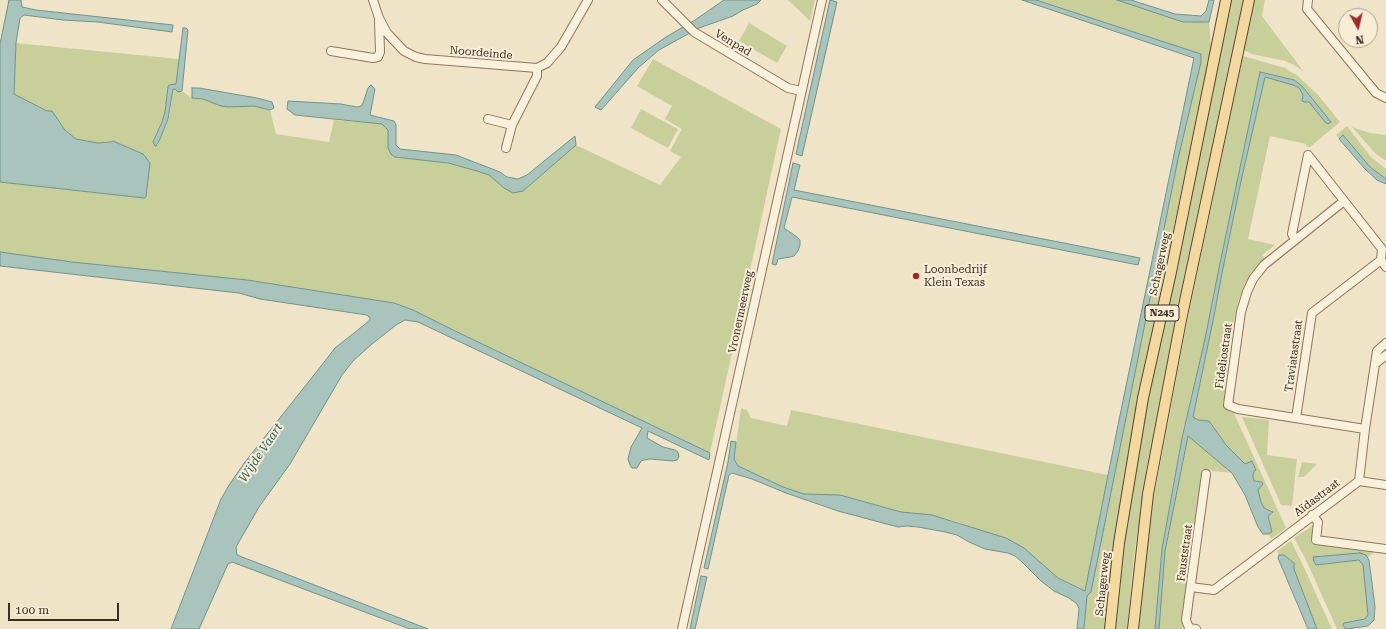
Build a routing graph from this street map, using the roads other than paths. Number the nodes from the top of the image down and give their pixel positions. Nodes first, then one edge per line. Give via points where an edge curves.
1 (373, 0) edge
2 (588, 0) edge
3 (662, 0) edge
4 (822, 0) edge
5 (1226, 0) edge
6 (1249, 0) edge
7 (1308, 0) edge
8 (379, 18) junction
9 (331, 51) dead end
10 (537, 68) junction
11 (801, 91) junction
12 (1386, 98) edge
13 (488, 119) dead end
14 (512, 125) junction
15 (506, 148) dead end
16 (1344, 201) junction
17 (1295, 240) junction
18 (1383, 263) edge
19 (1386, 343) edge
20 (1386, 355) edge
21 (1375, 364) junction
22 (1296, 418) junction
23 (1365, 429) junction
24 (1206, 474) dead end
25 (1359, 480) junction
26 (1386, 485) edge
27 (1312, 515) junction
28 (1386, 549) edge
29 (1191, 586) junction
30 (682, 629) edge
31 (1110, 629) edge
32 (1133, 629) edge
33 (1196, 629) edge

1 - 8 street, Noordeinde
2 - 10 street via 561,47 546,63
3 - 11 street, Venpad via 694,32 788,88
4 - 11 street, Vronermeerweg
5 - 31 main road, Schagerweg / N245 via 1143,398 1119,543
6 - 32 main road, N245 via 1181,320 1148,494
7 - 12 street via 1307,9 1376,93
8 - 9 street, Noordeinde via 378,57
8 - 10 street, Noordeinde via 397,45 416,57
10 - 14 street via 537,76
11 - 30 street, Vronermeerweg
13 - 14 street
14 - 15 street
16 - 17 street, Fideliostraat
16 - 17 street via 1308,155 1292,234
16 - 18 street via 1382,249
17 - 22 street, Fideliostraat via 1259,269 1247,292 1241,312 1228,405 1238,409
18 - 22 street, Traviatastraat via 1312,313
19 - 21 street via 1377,351
20 - 21 street
21 - 23 street
22 - 23 street, Fideliostraat
23 - 25 street
24 - 29 street, Fauststraat
25 - 26 street
25 - 27 street, Aïdastraat
27 - 28 street via 1318,522 1316,540
27 - 29 street, Aïdastraat via 1214,590
29 - 33 street, Fauststraat via 1186,620 1189,628

